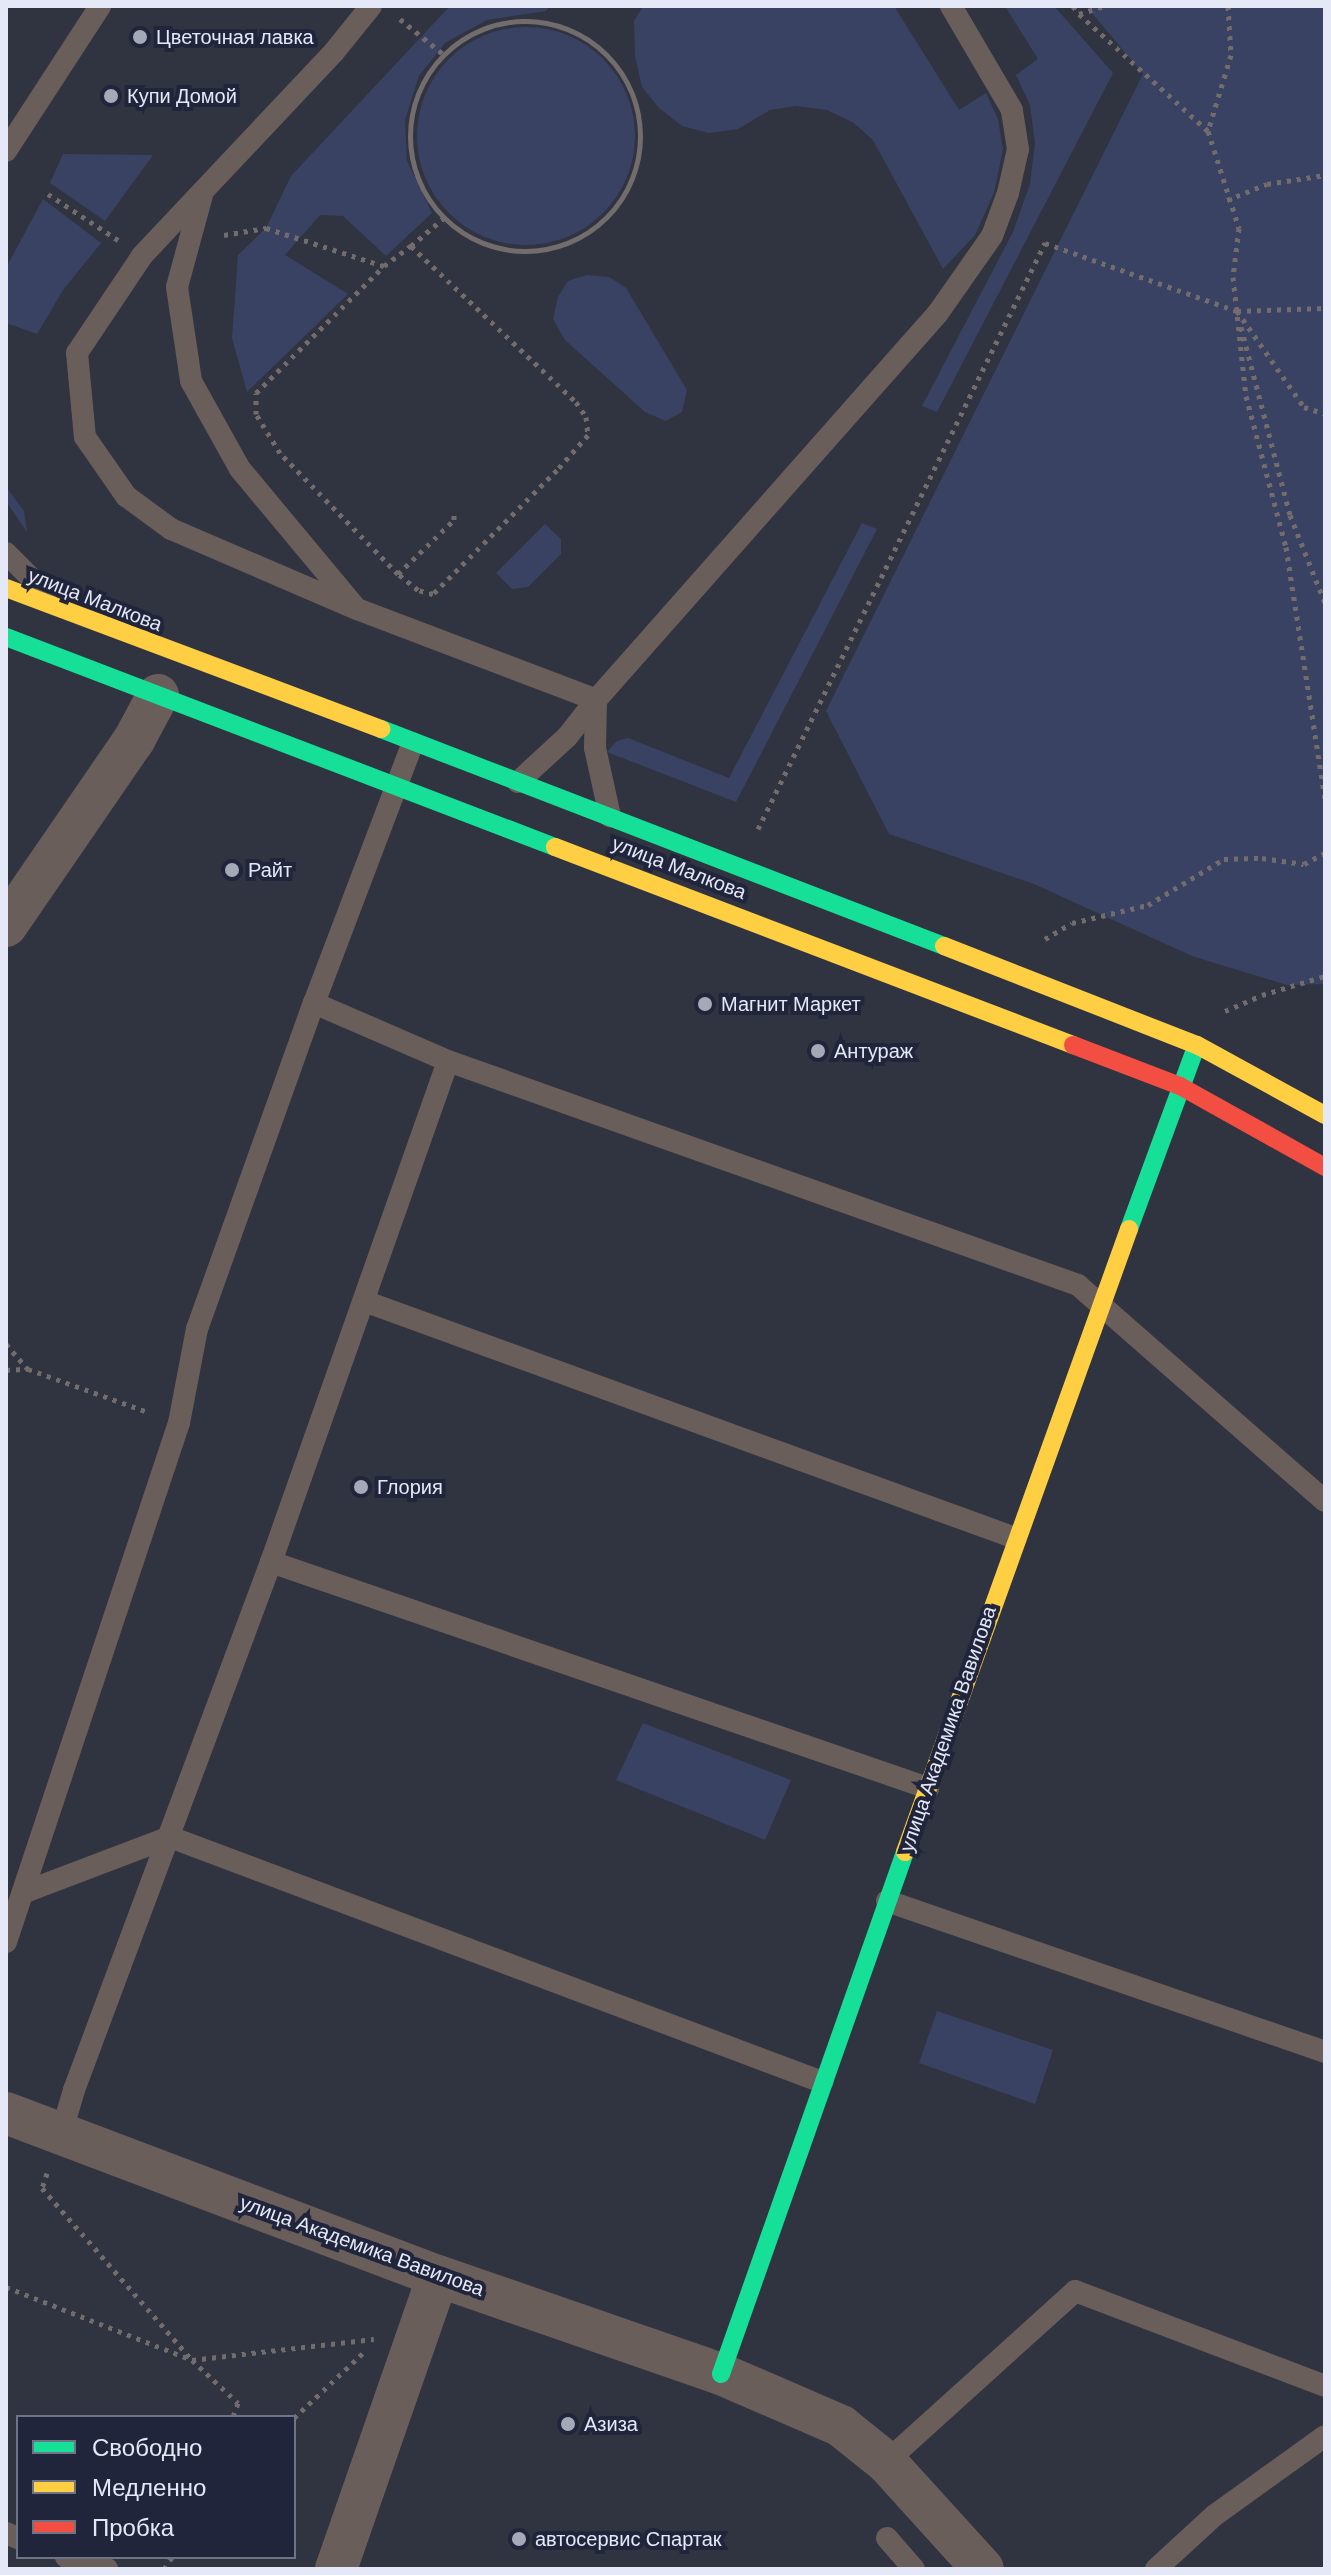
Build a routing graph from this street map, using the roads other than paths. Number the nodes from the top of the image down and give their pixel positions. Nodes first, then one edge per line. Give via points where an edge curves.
1 (100, 6) edge
2 (371, 6) edge
3 (951, 6) edge
4 (6, 151) edge
5 (202, 193) junction
6 (6, 553) edge
7 (6, 588) edge
8 (357, 609) junction
9 (67, 614) junction
10 (6, 637) edge
11 (173, 654) junction
12 (158, 695) junction
13 (596, 700) junction
14 (413, 743) junction
15 (518, 782) junction
16 (398, 785) junction
17 (610, 816) junction
18 (6, 926) edge
19 (314, 1003) junction
20 (1197, 1045) junction
21 (448, 1061) junction
22 (1180, 1086) junction
23 (1325, 1115) edge
24 (1325, 1167) edge
25 (364, 1301) junction
26 (1103, 1303) junction
27 (1325, 1501) edge
28 (1015, 1538) junction
29 (271, 1562) junction
30 (928, 1788) junction
31 (170, 1837) junction
32 (25, 1892) junction
33 (887, 1901) junction
34 (6, 1942) edge
35 (1325, 2052) edge
36 (822, 2082) junction
37 (6, 2113) edge
38 (61, 2134) junction
39 (438, 2276) junction
40 (721, 2374) junction
41 (1325, 2386) edge
42 (1325, 2436) edge
43 (886, 2462) junction
44 (887, 2538) dead end
45 (73, 2559) edge
46 (107, 2569) edge
47 (336, 2569) edge
48 (914, 2569) edge
49 (983, 2569) edge
50 (1156, 2569) edge

1 - 4 lane
2 - 5 lane
3 - 13 lane via 1012,110 1018,149 992,236 938,313
5 - 8 lane via 177,287 191,381 240,469
5 - 8 lane via 142,256 77,353 85,437 126,496 171,529
6 - 9 lane
7 - 9 main road, улица Малкова
8 - 13 lane
9 - 11 main road, улица Малкова
10 - 12 main road, улица Малкова
11 - 12 lane
11 - 14 main road, улица Малкова
12 - 16 main road, улица Малкова
12 - 18 street via 134,740
13 - 15 lane via 567,737
13 - 17 lane via 595,748
14 - 15 main road, улица Малкова
14 - 16 lane
15 - 17 main road, улица Малкова
16 - 19 lane
16 - 22 main road, улица Малкова
17 - 20 main road, улица Малкова
19 - 21 lane
19 - 32 lane via 197,1329 179,1423
20 - 22 main road, улица Академика Вавилова
20 - 23 main road, улица Малкова
21 - 25 lane
21 - 26 lane via 1069,1281
22 - 24 main road, улица Малкова
22 - 26 main road, улица Академика Вавилова
25 - 28 lane
25 - 29 lane
26 - 27 lane
26 - 28 main road, улица Академика Вавилова
28 - 30 main road, улица Академика Вавилова
29 - 30 lane
29 - 31 lane
30 - 33 main road, улица Академика Вавилова
31 - 32 lane
31 - 36 lane
31 - 38 lane
32 - 34 lane
33 - 35 lane
33 - 36 main road, улица Академика Вавилова
36 - 40 main road, улица Академика Вавилова
37 - 38 street, улица Академика Вавилова
38 - 39 street, улица Академика Вавилова
39 - 40 street, улица Академика Вавилова
39 - 47 street
40 - 43 street, улица Академика Вавилова via 841,2426
41 - 43 lane via 1075,2291
42 - 50 lane via 1215,2515
43 - 49 street, улица Академика Вавилова
44 - 48 lane
45 - 46 lane

